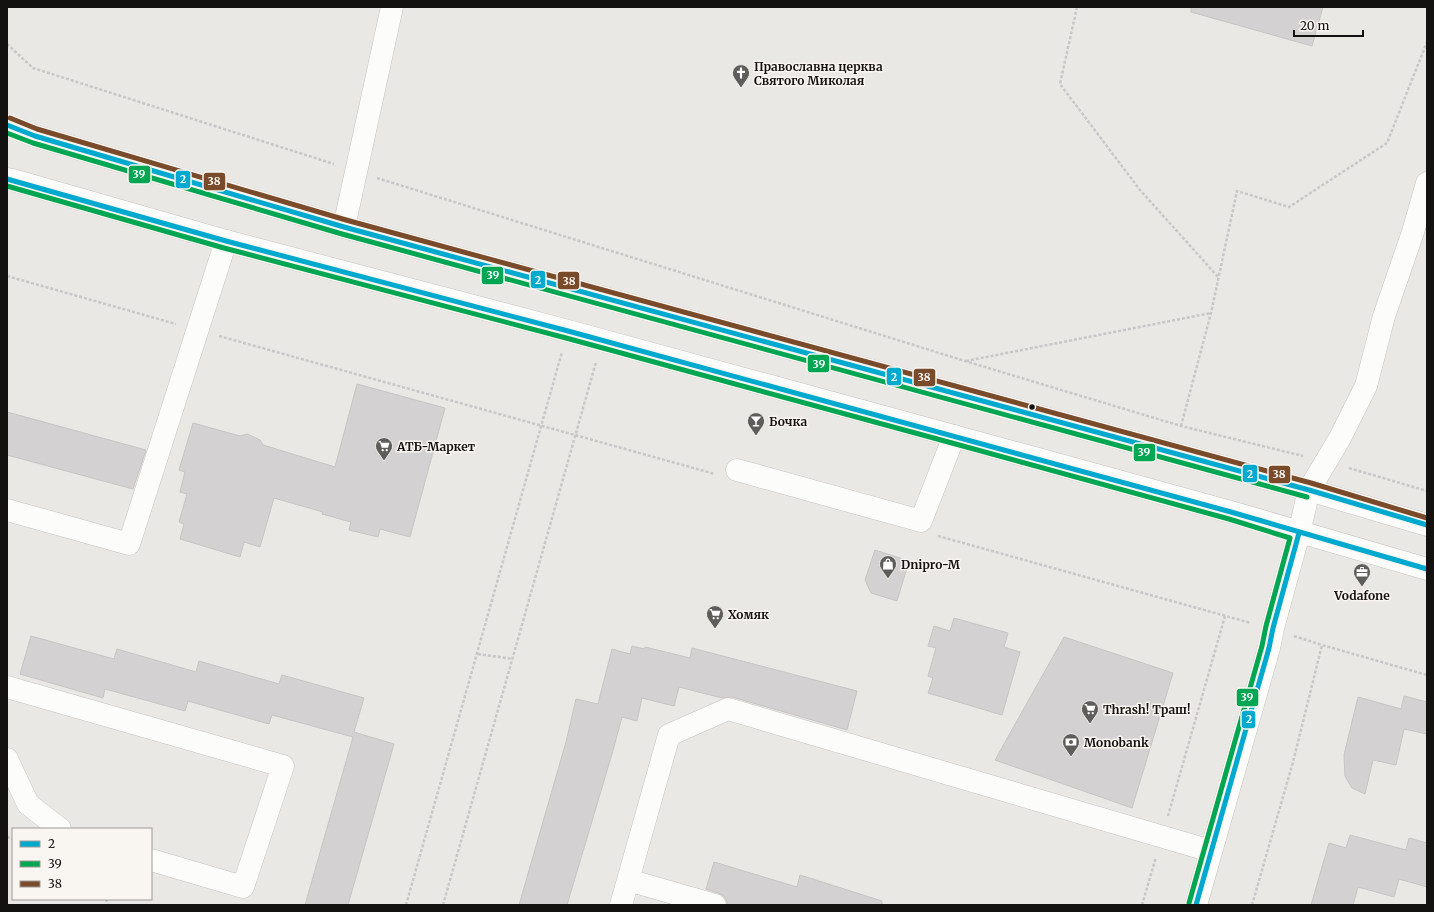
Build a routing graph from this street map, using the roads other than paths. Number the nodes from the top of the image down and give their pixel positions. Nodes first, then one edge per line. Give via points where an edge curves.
1 (392, 7) edge
2 (7, 125) edge
3 (7, 179) edge
4 (1427, 183) edge
5 (344, 227) junction
6 (226, 241) junction
7 (954, 436) junction
8 (737, 470) dead end
9 (1309, 490) junction
10 (7, 510) edge
11 (1427, 525) edge
12 (1299, 533) junction
13 (1427, 569) edge
14 (7, 687) edge
15 (7, 759) edge
16 (59, 828) edge
17 (1212, 851) junction
18 (152, 860) edge
19 (628, 880) junction
20 (621, 905) edge
21 (715, 905) edge
22 (1196, 905) edge

1 - 5 main road
2 - 5 main road via 35,136
3 - 6 main road
4 - 9 main road via 1384,316 1366,386 1340,438
5 - 9 main road
6 - 7 main road
6 - 10 main road via 129,544
7 - 8 main road via 921,521
7 - 12 main road
9 - 11 main road
9 - 12 main road
12 - 13 main road
12 - 17 main road
14 - 18 main road via 283,766 243,887
15 - 16 main road via 28,804
17 - 19 main road via 728,709 669,735
17 - 22 main road
19 - 20 main road
19 - 21 main road

